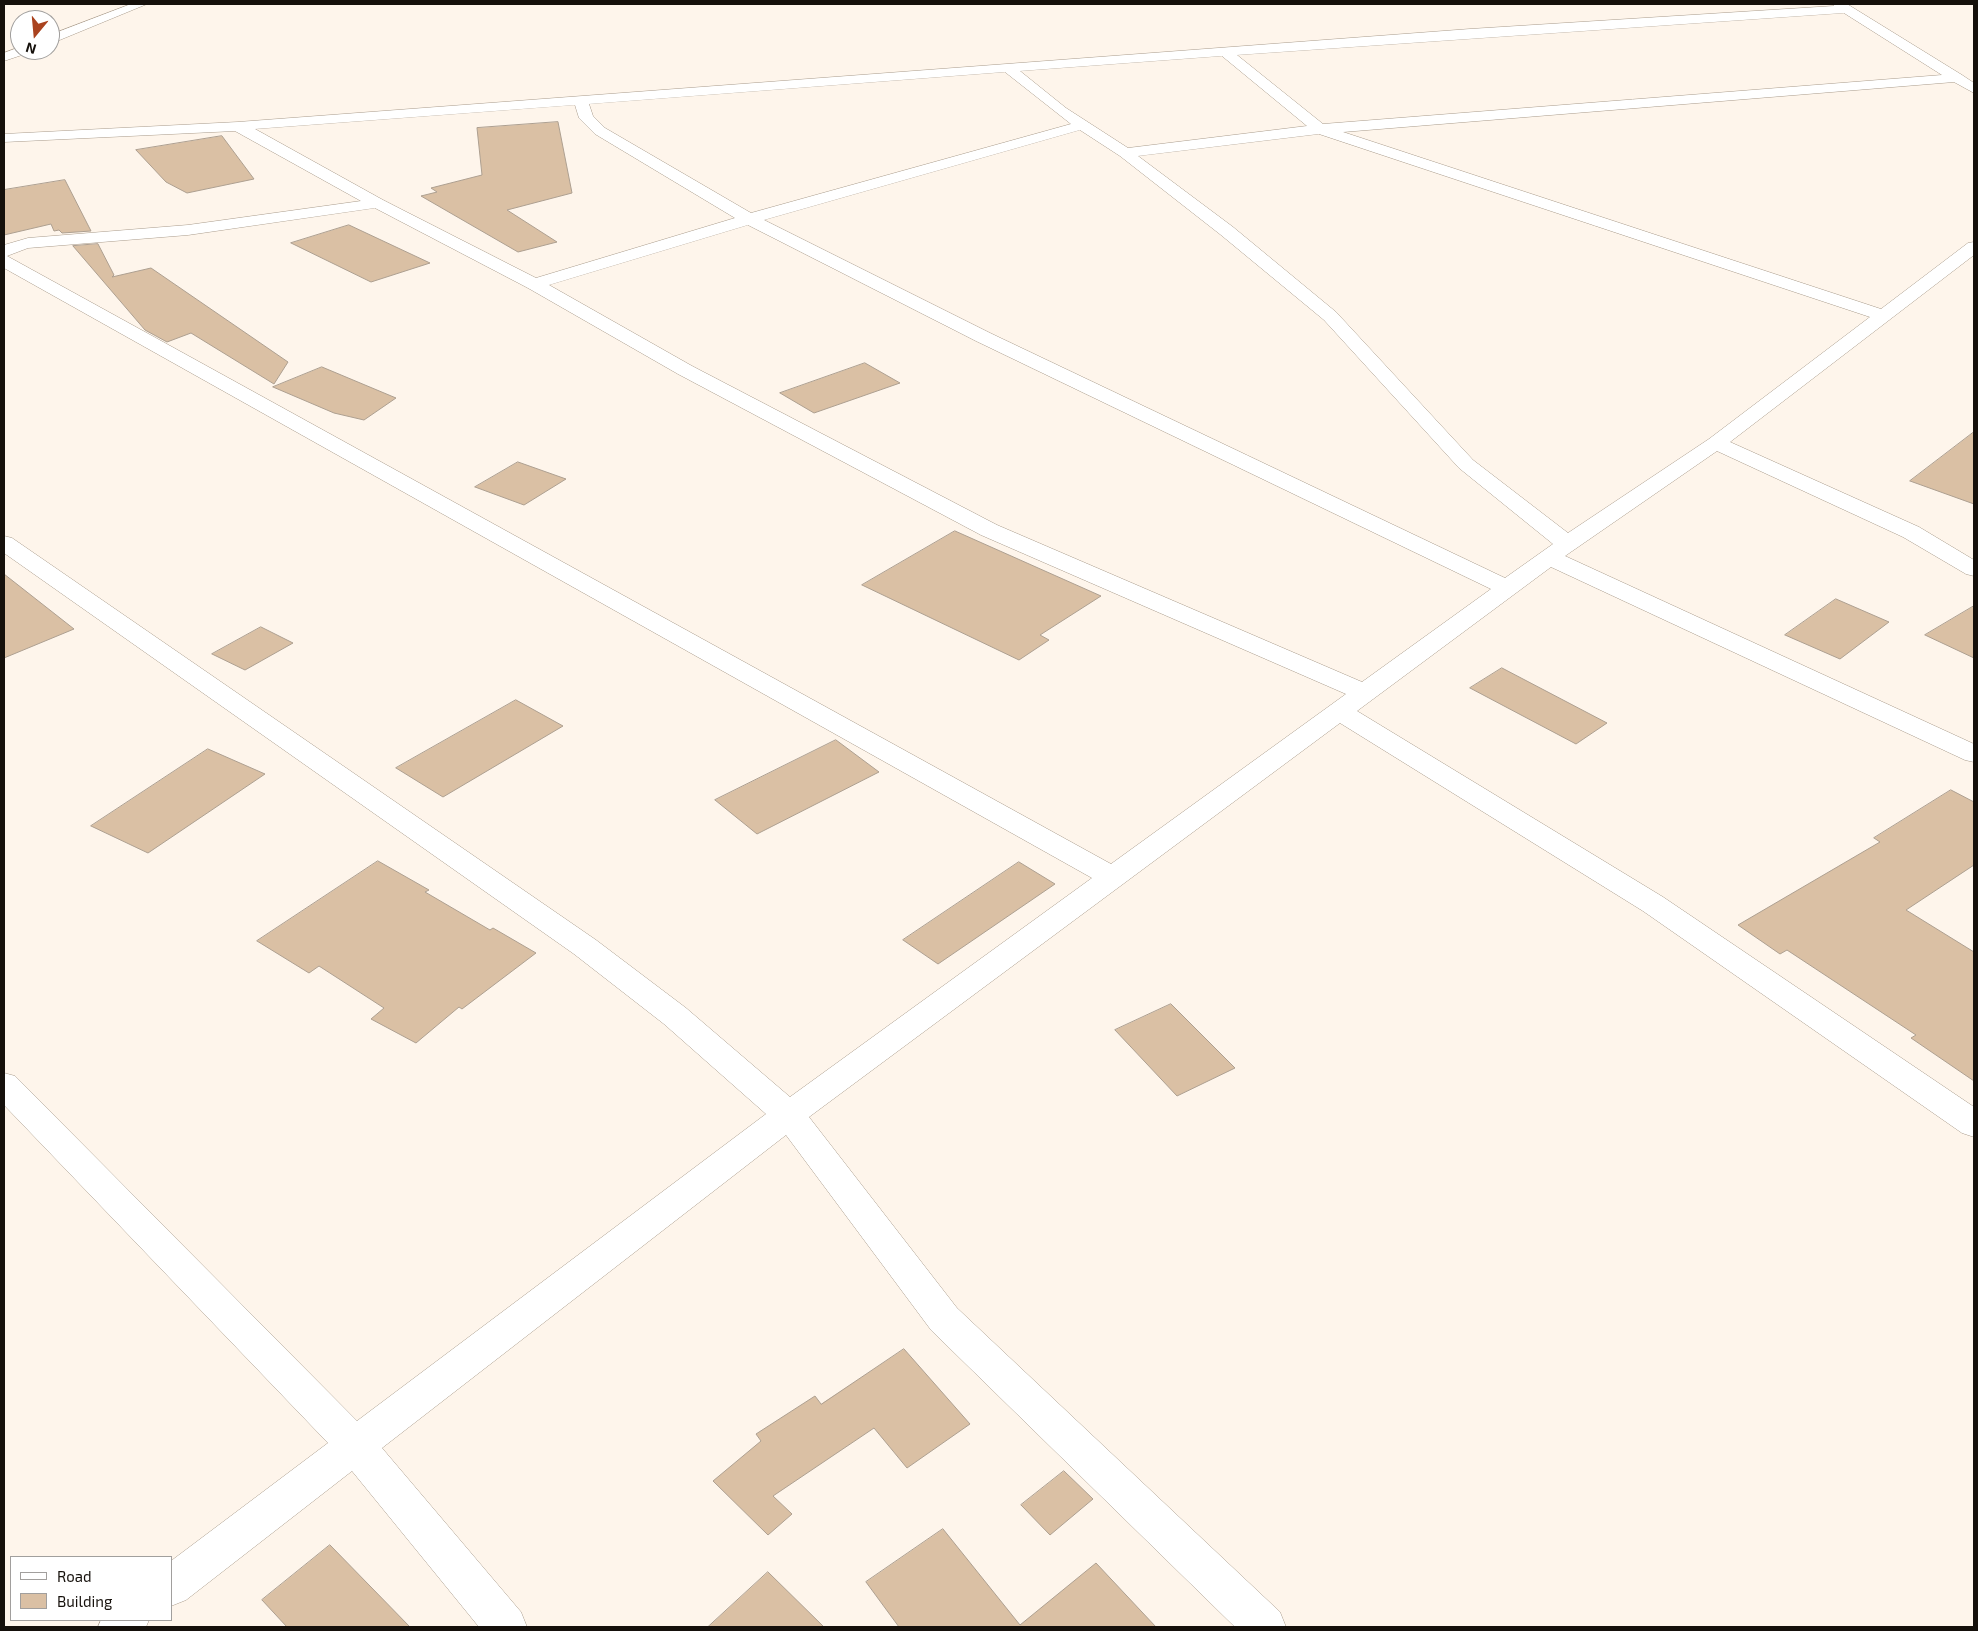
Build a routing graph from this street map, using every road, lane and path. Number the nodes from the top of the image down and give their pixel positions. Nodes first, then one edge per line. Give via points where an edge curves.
1 (141, 4) edge
2 (1843, 6) edge
3 (1658, 8) dead end
4 (1679, 21) junction
5 (60, 36) edge
6 (1226, 52) junction
7 (1007, 67) junction
8 (1957, 78) junction
9 (1974, 88) edge
10 (581, 99) junction
11 (1083, 125) junction
12 (238, 126) junction
13 (1320, 129) junction
14 (4, 138) edge
15 (1125, 153) junction
16 (377, 203) junction
17 (750, 220) junction
18 (1974, 247) edge
19 (4, 252) edge
20 (4, 261) edge
21 (534, 284) junction
22 (1884, 316) junction
23 (1716, 443) junction
24 (4, 543) edge
25 (1558, 551) junction
26 (1974, 569) edge
27 (1507, 588) junction
28 (1366, 693) junction
29 (1339, 711) junction
30 (1974, 754) edge
31 (1112, 877) junction
32 (4, 1085) edge
33 (789, 1115) junction
34 (1974, 1124) edge
35 (354, 1445) junction
36 (172, 1585) edge
37 (506, 1627) edge
38 (1266, 1627) edge

1 - 5 street
2 - 4 street
2 - 8 street
3 - 4 street
4 - 6 street
6 - 7 street
6 - 13 street
7 - 10 street
7 - 11 street via 1060,111
8 - 9 street
8 - 13 street
10 - 12 street
10 - 17 street via 586,118 600,131
11 - 15 street
11 - 17 street
12 - 14 street
12 - 16 street
13 - 15 street
13 - 22 street
15 - 25 street via 1330,316 1466,464
16 - 19 street via 265,222 138,237 26,245
16 - 21 street
17 - 21 street
17 - 27 street via 983,337
18 - 22 street
20 - 31 street
21 - 28 street via 685,370 989,530
22 - 23 street
23 - 25 street
23 - 26 street via 1911,532
24 - 33 street via 584,947 675,1016
25 - 27 street
25 - 30 street
27 - 28 street
28 - 29 street
29 - 31 street
29 - 34 street via 1653,904
31 - 33 street
32 - 35 street
33 - 35 street
33 - 38 street via 944,1319
35 - 36 street
35 - 37 street

